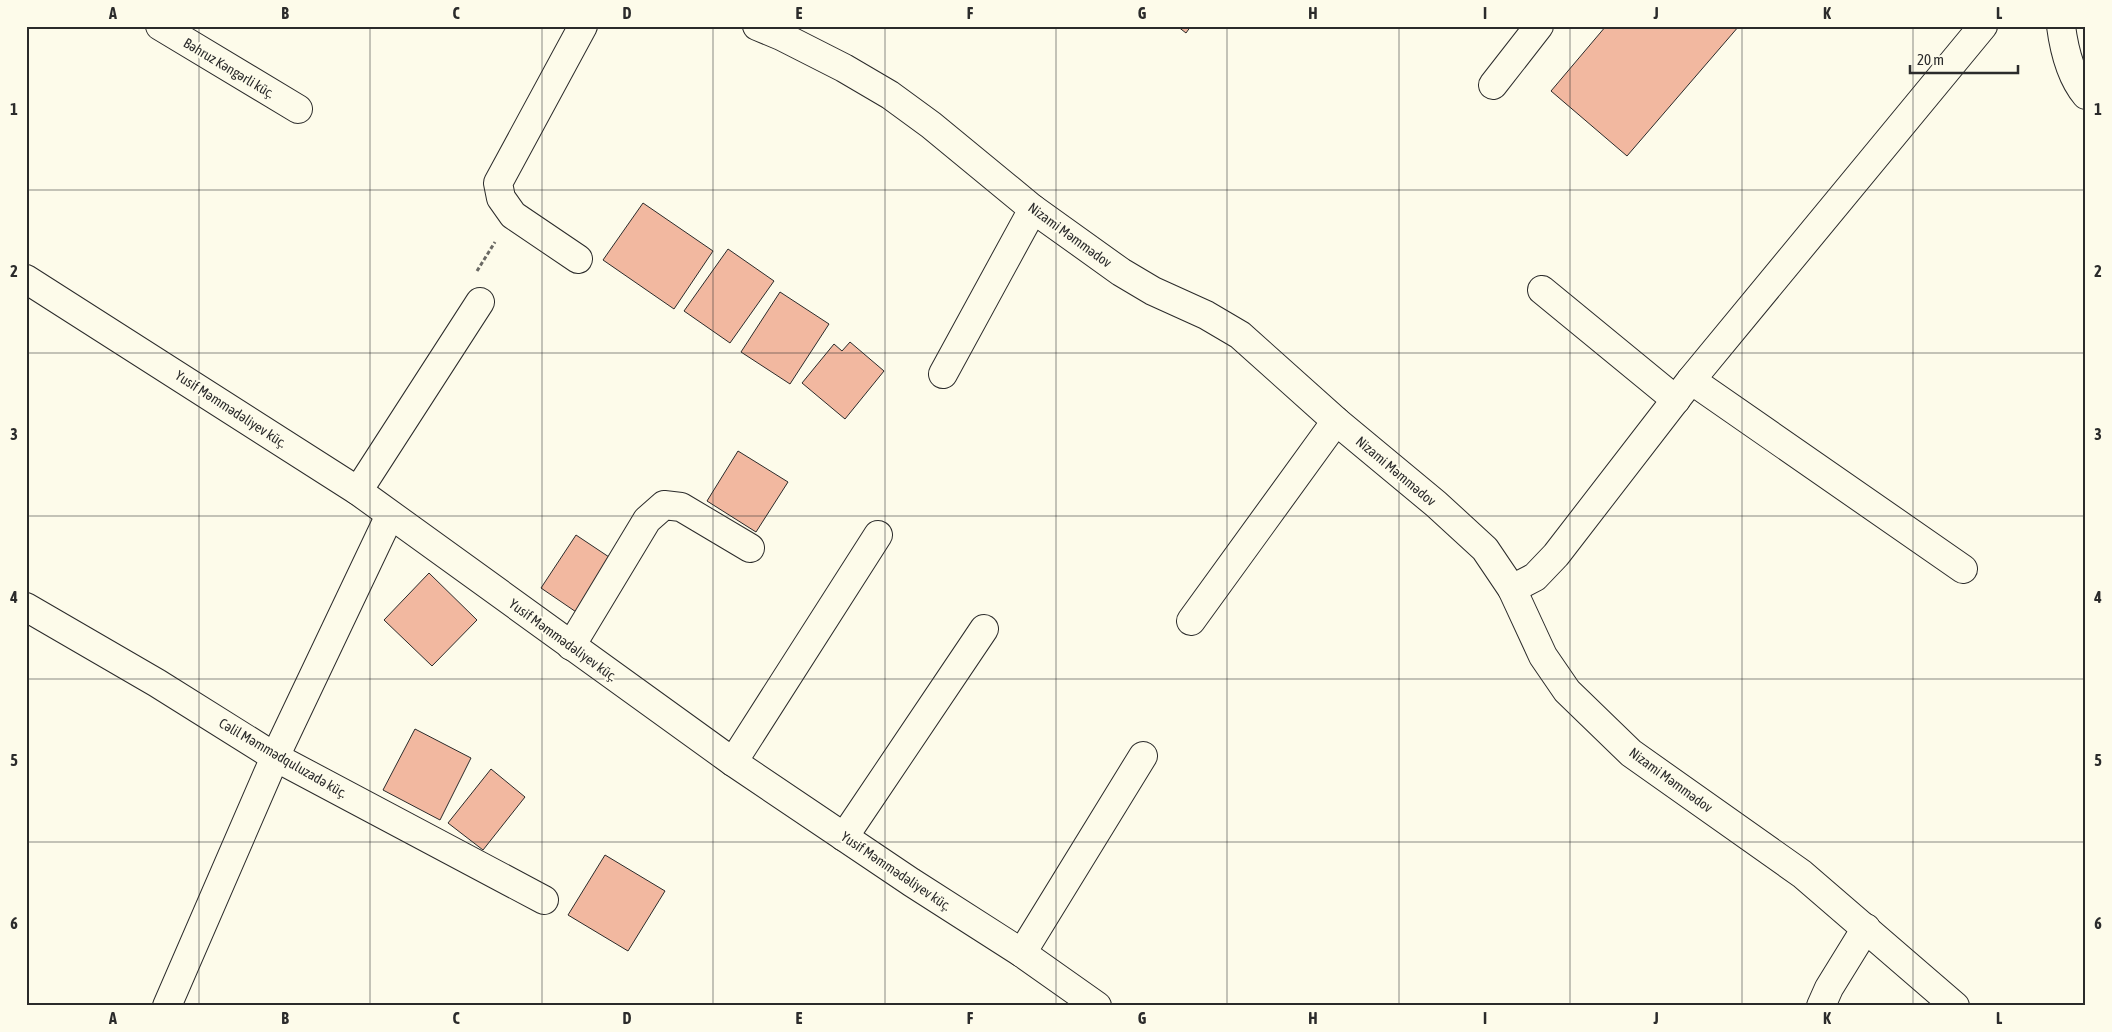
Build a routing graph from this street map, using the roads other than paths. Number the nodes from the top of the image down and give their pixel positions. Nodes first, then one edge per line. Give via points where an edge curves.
1 (160, 26) edge
2 (582, 26) edge
3 (757, 26) edge
4 (1539, 26) edge
5 (1983, 26) edge
6 (2061, 26) edge
7 (1494, 84) dead end
8 (2086, 95) edge
9 (298, 109) dead end
10 (1033, 209) junction
11 (578, 259) dead end
12 (26, 278) edge
13 (1542, 290) dead end
14 (480, 302) road end
15 (943, 374) dead end
16 (1683, 390) junction
17 (1336, 421) junction
18 (358, 492) junction
19 (390, 515) junction
20 (878, 535) dead end
21 (750, 548) dead end
22 (1963, 569) dead end
23 (1512, 589) junction
24 (26, 608) edge
25 (1191, 621) dead end
26 (984, 629) dead end
27 (571, 646) junction
28 (1142, 756) dead end
29 (275, 757) junction
30 (733, 762) junction
31 (844, 837) junction
32 (544, 900) dead end
33 (1866, 928) junction
34 (1022, 953) junction
35 (168, 1006) edge
36 (1097, 1006) edge
37 (1821, 1006) edge
38 (1956, 1006) edge

1 - 9 street, Bəhruz Kəngərli küç.
2 - 11 street via 498,183 502,198 513,215
3 - 10 street, Nizami Məmmədov via 844,68 890,95
4 - 7 street
5 - 16 street
6 - 8 street via 2064,47
10 - 15 street
10 - 17 street, Nizami Məmmədov via 1121,272 1240,335
12 - 18 street, Yusif Məmmədəliyev küç.
13 - 16 street
14 - 18 street
16 - 22 street
16 - 23 street via 1556,555 1535,577
17 - 23 street, Nizami Məmmədov via 1485,549
17 - 25 street
18 - 19 street, Yusif Məmmədəliyev küç.
19 - 27 street, Yusif Məmmədəliyev küç.
19 - 29 street
20 - 30 street
21 - 27 street via 681,507 664,505 647,520
23 - 33 street, Nizami Məmmədov via 1543,656 1567,691 1631,753 1802,874
24 - 29 street, Cəlil Məmmədquluzadə küç. via 157,683
26 - 31 street
27 - 30 street, Yusif Məmmədəliyev küç.
28 - 34 street
29 - 32 street, Cəlil Məmmədquluzadə küç.
29 - 35 street
30 - 31 street, Yusif Məmmədəliyev küç.
31 - 34 street, Yusif Məmmədəliyev küç.
33 - 37 street
33 - 38 street, Nizami Məmmədov
34 - 36 street, Yusif Məmmədəliyev küç.

